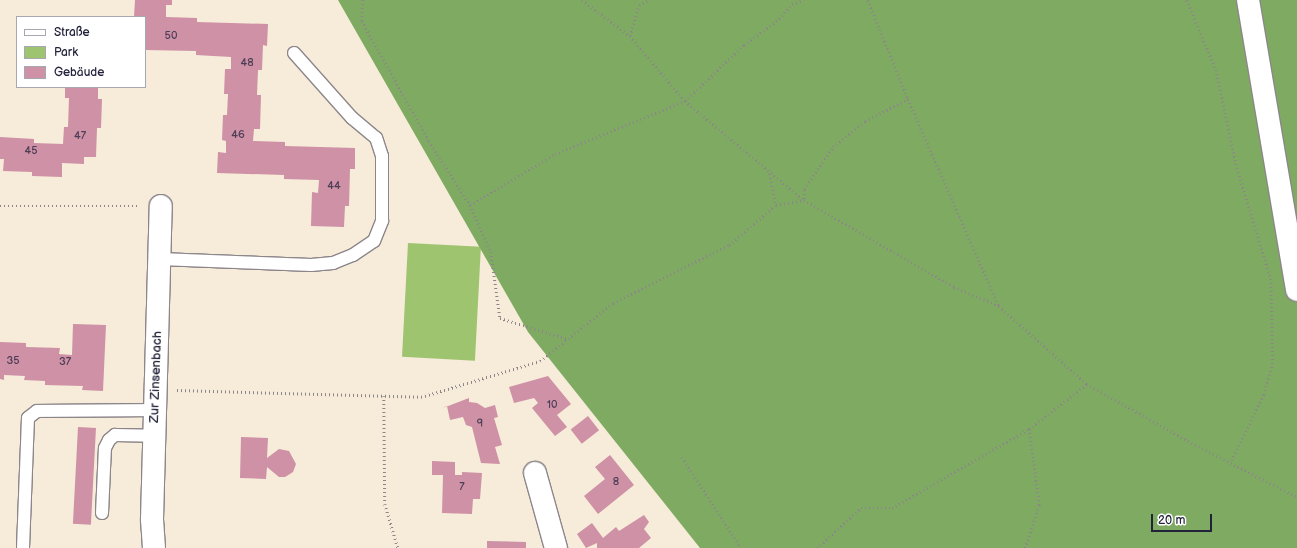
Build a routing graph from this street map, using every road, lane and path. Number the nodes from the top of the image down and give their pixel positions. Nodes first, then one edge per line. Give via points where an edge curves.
1 (363, 0) edge
2 (582, 0) edge
3 (648, 0) edge
4 (802, 0) edge
5 (868, 0) edge
6 (1187, 0) edge
7 (1248, 0) edge
8 (630, 36) junction
9 (294, 53) dead end
10 (908, 99) junction
11 (685, 101) junction
12 (770, 170) junction
13 (804, 200) junction
14 (470, 204) junction
15 (776, 204) junction
16 (0, 206) edge
17 (162, 206) joint
18 (160, 259) junction
19 (1297, 290) edge
20 (999, 306) junction
21 (568, 339) junction
22 (1087, 384) junction
23 (384, 396) junction
24 (155, 399) junction
25 (1029, 429) junction
26 (154, 436) junction
27 (682, 457) dead end
28 (1231, 462) junction
29 (535, 473) dead end
30 (1297, 497) edge
31 (102, 513) dead end
32 (23, 548) edge
33 (154, 548) edge
34 (398, 548) edge
35 (556, 548) edge
36 (741, 548) edge
37 (817, 548) edge
38 (1025, 548) edge

1 - 14 path via 362,21 429,141
2 - 8 path
3 - 8 path via 639,5
4 - 11 path via 792,4 779,19 744,45
5 - 10 path
6 - 28 path via 1216,70 1237,168 1271,279 1273,363 1264,394
7 - 19 street
8 - 11 path
9 - 18 lane via 352,118 376,138 382,156 382,221 374,241 353,255 333,263 318,265
10 - 13 path via 865,121 833,147 804,189
10 - 20 path
11 - 12 path
11 - 14 path via 555,154
12 - 13 path
12 - 15 path
13 - 15 path
13 - 20 path via 954,287
14 - 21 path via 491,252 500,318
15 - 21 path via 729,245 613,303 592,317
16 - 17 path
17 - 18 street, Zur Zinsenbach
18 - 24 street, Zur Zinsenbach
20 - 22 path
21 - 23 path via 540,361 420,397
22 - 25 path
22 - 28 path via 1188,441
23 - 24 path
23 - 34 path via 385,504
24 - 26 street, Zur Zinsenbach
24 - 32 lane via 37,411 28,418
25 - 37 path via 892,508 860,508
25 - 38 path via 1039,505
26 - 31 lane via 115,435 109,440 105,448
26 - 33 street, Zur Zinsenbach
27 - 36 path
28 - 30 path
29 - 35 street

